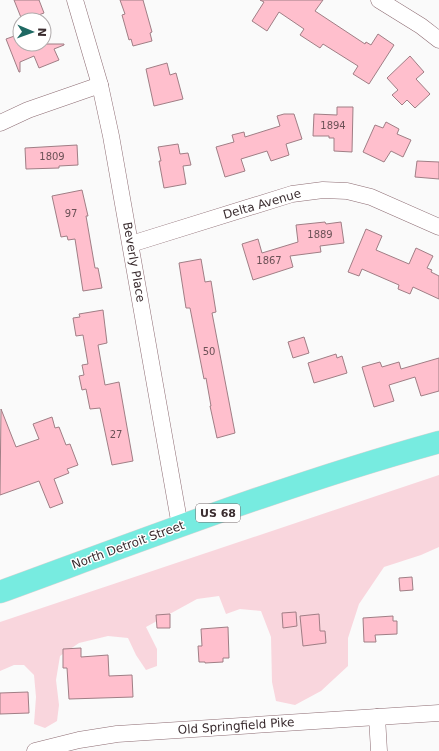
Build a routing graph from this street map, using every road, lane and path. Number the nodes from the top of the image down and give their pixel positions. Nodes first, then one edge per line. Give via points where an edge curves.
1 (75, 0) edge
2 (380, 0) edge
3 (439, 40) edge
4 (100, 85) junction
5 (0, 123) edge
6 (439, 228) edge
7 (131, 244) junction
8 (439, 442) edge
9 (180, 526) junction
10 (0, 592) edge
11 (439, 713) edge
12 (377, 717) junction
13 (35, 751) edge
14 (379, 751) edge

1 - 4 street, Beverly Place
2 - 3 street
4 - 5 street via 28,110
4 - 7 street, Beverly Place
6 - 7 street, Delta Avenue via 371,197 347,191 323,190 292,194
7 - 9 street, Beverly Place
8 - 9 highway, North Detroit Street / US 68 via 308,482
9 - 10 highway, North Detroit Street / US 68
11 - 12 street, Old Springfield Pike
12 - 13 street, Old Springfield Pike via 117,734
12 - 14 street

